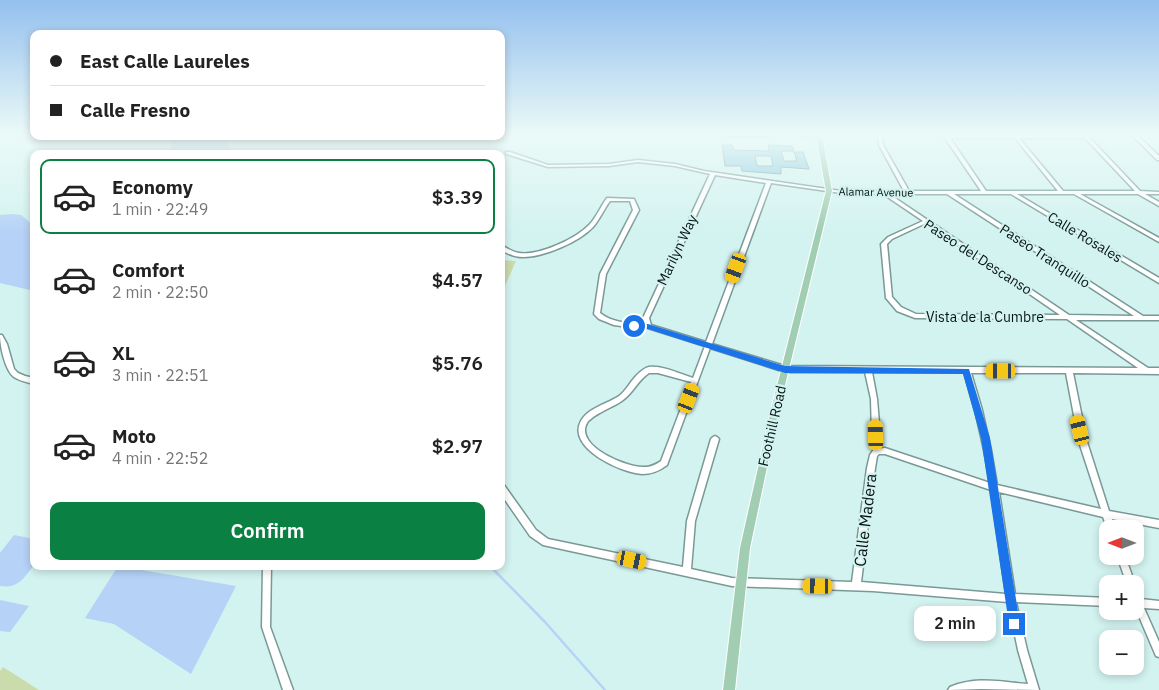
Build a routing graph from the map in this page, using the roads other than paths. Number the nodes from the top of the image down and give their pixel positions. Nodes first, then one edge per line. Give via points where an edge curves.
1 (684, 167) edge
2 (825, 167) edge
3 (894, 167) edge
4 (967, 167) edge
5 (1041, 167) edge
6 (1115, 167) edge
7 (713, 174) junction
8 (768, 180) junction
9 (829, 191) junction
10 (884, 192) junction
11 (908, 192) junction
12 (949, 193) junction
13 (985, 193) junction
14 (1012, 193) junction
15 (1062, 193) junction
16 (1075, 193) junction
17 (1139, 193) junction
18 (1159, 193) edge
19 (1159, 204) edge
20 (925, 222) junction
21 (1159, 240) edge
22 (505, 250) edge
23 (1159, 281) edge
24 (1069, 317) junction
25 (1142, 318) junction
26 (1159, 318) edge
27 (648, 326) junction
28 (0, 336) edge
29 (708, 346) junction
30 (785, 369) junction
31 (868, 370) junction
32 (1069, 370) junction
33 (966, 371) junction
34 (1147, 371) junction
35 (1159, 371) edge
36 (30, 380) edge
37 (695, 381) junction
38 (876, 435) dead end
39 (715, 439) dead end
40 (993, 487) junction
41 (505, 493) edge
42 (1106, 514) junction
43 (1108, 520) edge
44 (1159, 524) edge
45 (267, 570) edge
46 (687, 571) junction
47 (741, 583) junction
48 (856, 586) junction
49 (1010, 598) junction
50 (1099, 602) edge
51 (1144, 602) edge
52 (1159, 605) edge
53 (1144, 619) edge
54 (1159, 653) edge
55 (288, 690) edge
56 (729, 690) edge
57 (953, 690) edge
58 (1034, 690) edge

1 - 7 street, Alamar Avenue
2 - 9 main road, Foothill Road
3 - 11 street
4 - 13 street
5 - 15 street
6 - 17 street
7 - 8 street, Alamar Avenue
7 - 27 street, Marilyn Way via 646,318
8 - 9 street, Alamar Avenue
8 - 29 street
9 - 10 street, Alamar Avenue
9 - 30 main road, Foothill Road
10 - 11 street, Alamar Avenue
10 - 20 street, Paseo del Descanso
11 - 12 street, Alamar Avenue
12 - 13 street, Alamar Avenue
12 - 25 street, Paseo Tranquillo
13 - 14 street, Alamar Avenue
14 - 15 street, Alamar Avenue
14 - 23 street, Calle Rosales
15 - 16 street, Alamar Avenue
16 - 17 street, Alamar Avenue
16 - 21 street
17 - 18 street, Alamar Avenue
17 - 19 street
20 - 24 street, Paseo del Descanso
20 - 24 street, Vista de la Cumbre via 884,244 888,295 899,309 921,317
22 - 27 street via 512,255 527,256 546,252 589,228 609,199 632,200 636,210 603,274 597,314 606,319
24 - 25 street, Vista de la Cumbre
24 - 34 street, Paseo del Descanso
25 - 26 street, Vista de la Cumbre
27 - 29 street
28 - 36 street via 6,370 13,377
29 - 30 street
29 - 37 street
30 - 31 street
30 - 47 main road, Foothill Road via 748,533
31 - 33 street
31 - 38 street
32 - 33 street
32 - 34 street
32 - 42 street via 1083,442
33 - 40 street via 984,430
34 - 35 street
37 - 37 street via 659,469 644,472 618,465 599,455 583,438 585,421 628,391 645,372 658,370
39 - 46 street via 691,521
40 - 42 street
40 - 48 street, Calle Madera via 877,451
40 - 49 street
41 - 46 street via 533,533 546,542
42 - 43 street
42 - 44 street
45 - 55 street via 266,626
46 - 47 street
47 - 48 street
47 - 56 main road, Foothill Road
48 - 49 street
49 - 50 street
49 - 58 street via 1016,632
51 - 52 street
53 - 54 street
57 - 58 street via 972,684

